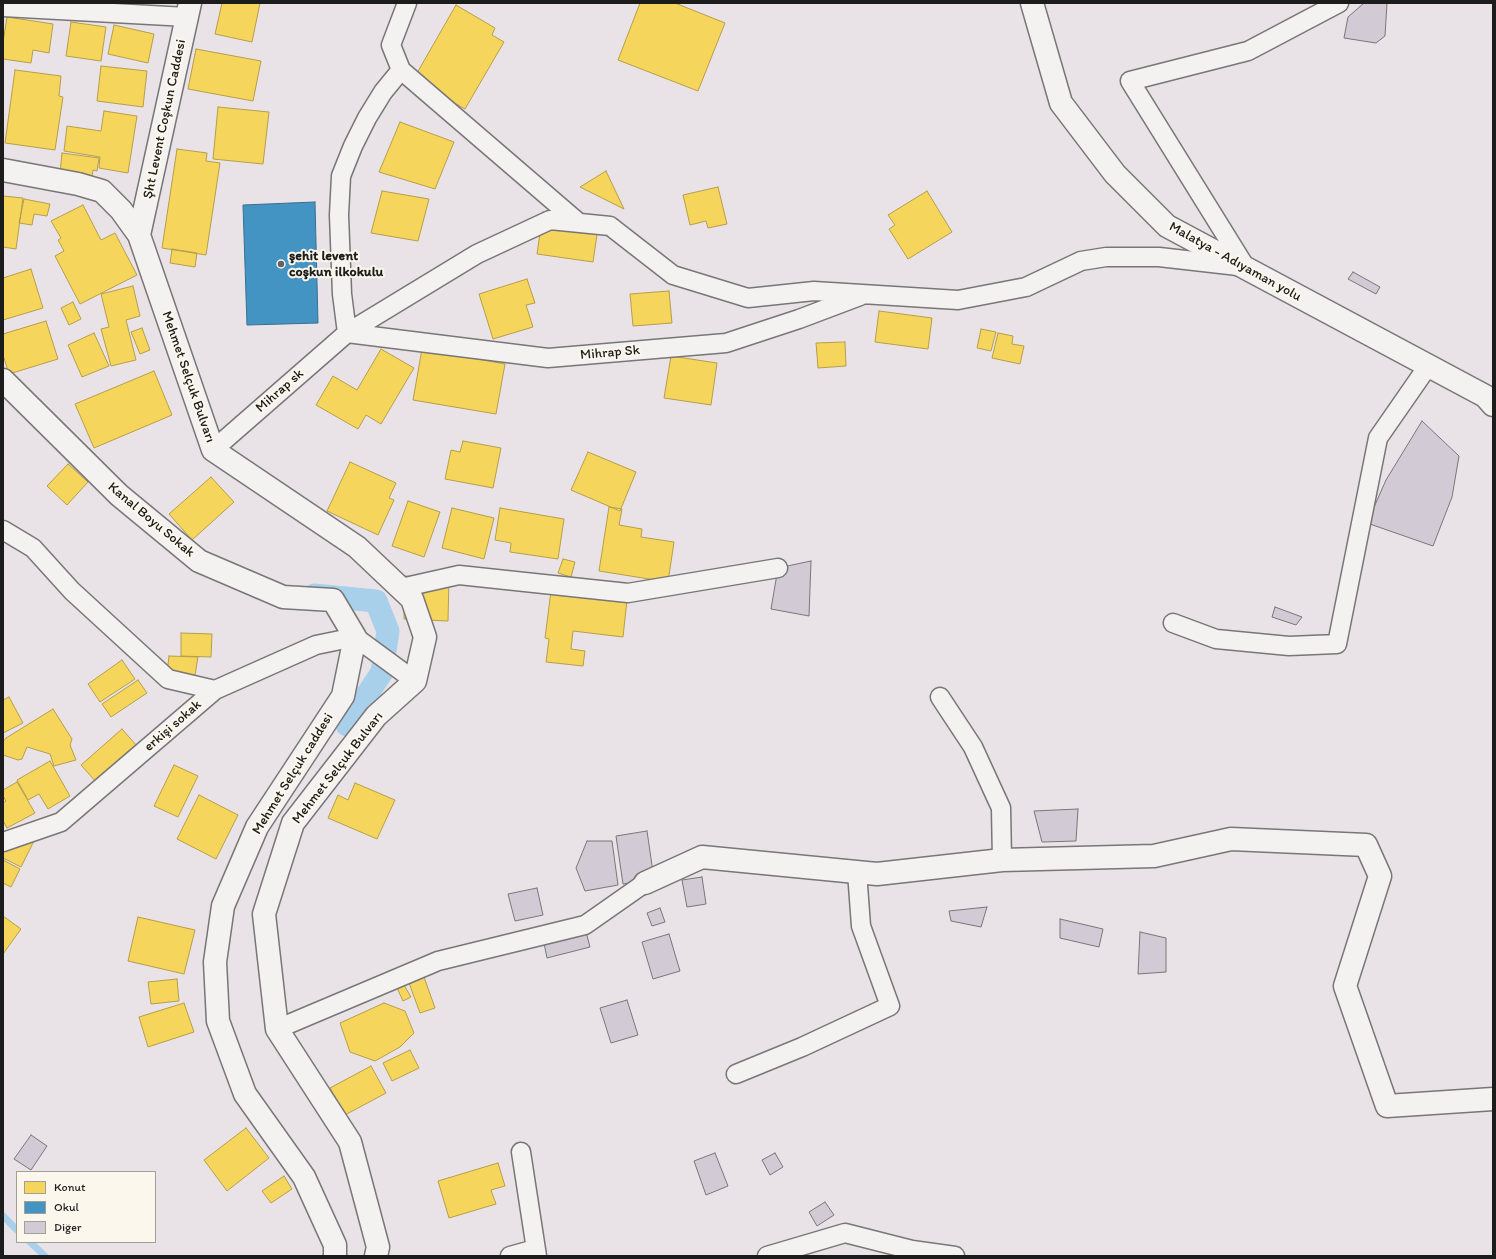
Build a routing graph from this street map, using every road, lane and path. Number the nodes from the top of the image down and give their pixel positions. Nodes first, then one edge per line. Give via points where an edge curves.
1 (407, 3) edge
2 (1032, 3) edge
3 (1339, 3) edge
4 (3, 7) edge
5 (189, 10) edge
6 (401, 70) junction
7 (3, 170) edge
8 (578, 223) junction
9 (139, 234) junction
10 (1244, 267) junction
11 (866, 294) junction
12 (347, 333) junction
13 (1428, 366) junction
14 (3, 380) edge
15 (1493, 405) edge
16 (213, 450) junction
17 (3, 530) edge
18 (778, 568) dead end
19 (401, 588) junction
20 (1173, 623) dead end
21 (356, 637) junction
22 (415, 681) junction
23 (215, 690) junction
24 (940, 696) dead end
25 (3, 842) edge
26 (1002, 860) junction
27 (857, 872) junction
28 (645, 883) joint
29 (277, 1029) junction
30 (736, 1074) dead end
31 (1493, 1099) edge
32 (521, 1152) dead end
33 (536, 1253) edge
34 (335, 1256) edge
35 (376, 1256) edge
36 (510, 1256) edge
37 (767, 1256) edge
38 (955, 1256) edge

1 - 6 street via 391,45
2 - 10 main road, Malatya - Adıyaman yolu via 1061,103 1115,174 1167,226
3 - 10 street via 1248,51 1130,81
4 - 5 street
5 - 9 main road, Şht Levent Coşkun Caddesi
6 - 8 street
6 - 12 street via 383,92 368,118 341,176 339,215 342,294
7 - 9 main road via 102,191 121,210
8 - 11 street, Mihrap sk via 610,226 673,276 748,298 814,291
8 - 12 street, Mihrap sk via 550,220 477,254
9 - 16 main road, Mehmet Selçuk Bulvarı
10 - 11 street, Mihrap sk via 1159,257 1106,257 1081,261 1026,287 958,300
10 - 13 main road, Malatya - Adıyaman yolu
11 - 12 street, Mihrap Sk via 726,343 548,358
12 - 16 street, Mihrap sk
13 - 15 main road, Malatya - Adıyaman yolu via 1485,396
13 - 20 street via 1378,438 1337,644 1289,646 1216,639
14 - 21 main road, Kanal Boyu Sokak via 119,495 199,561 282,597 333,600
16 - 19 main road, Mehmet Selçuk Bulvarı via 358,547
17 - 23 street via 33,548 72,591 168,679
18 - 19 street via 628,592 458,575
19 - 22 main road, Mehmet Selçuk Bulvarı via 412,599 425,636
21 - 22 street
21 - 23 street, erkişi sokak via 316,645
21 - 34 main road, Mehmet Selçuk caddesi via 343,696 257,827 223,906 214,962 218,1021 245,1094 304,1177 335,1245
22 - 29 main road, Mehmet Selçuk Bulvarı via 376,716 293,823 264,914
23 - 25 street, erkişi sokak via 61,822
24 - 26 street via 973,747 1001,808
26 - 27 main road via 876,874
26 - 31 main road via 1154,856 1231,839 1366,845 1380,876 1345,986 1387,1106
27 - 28 main road via 702,857
27 - 30 street via 861,926 890,1006 802,1048
28 - 29 street via 584,925 438,962
29 - 35 main road, Mehmet Selçuk Bulvarı via 350,1142 378,1247
32 - 33 street
33 - 36 street
37 - 38 street via 844,1233 912,1250

